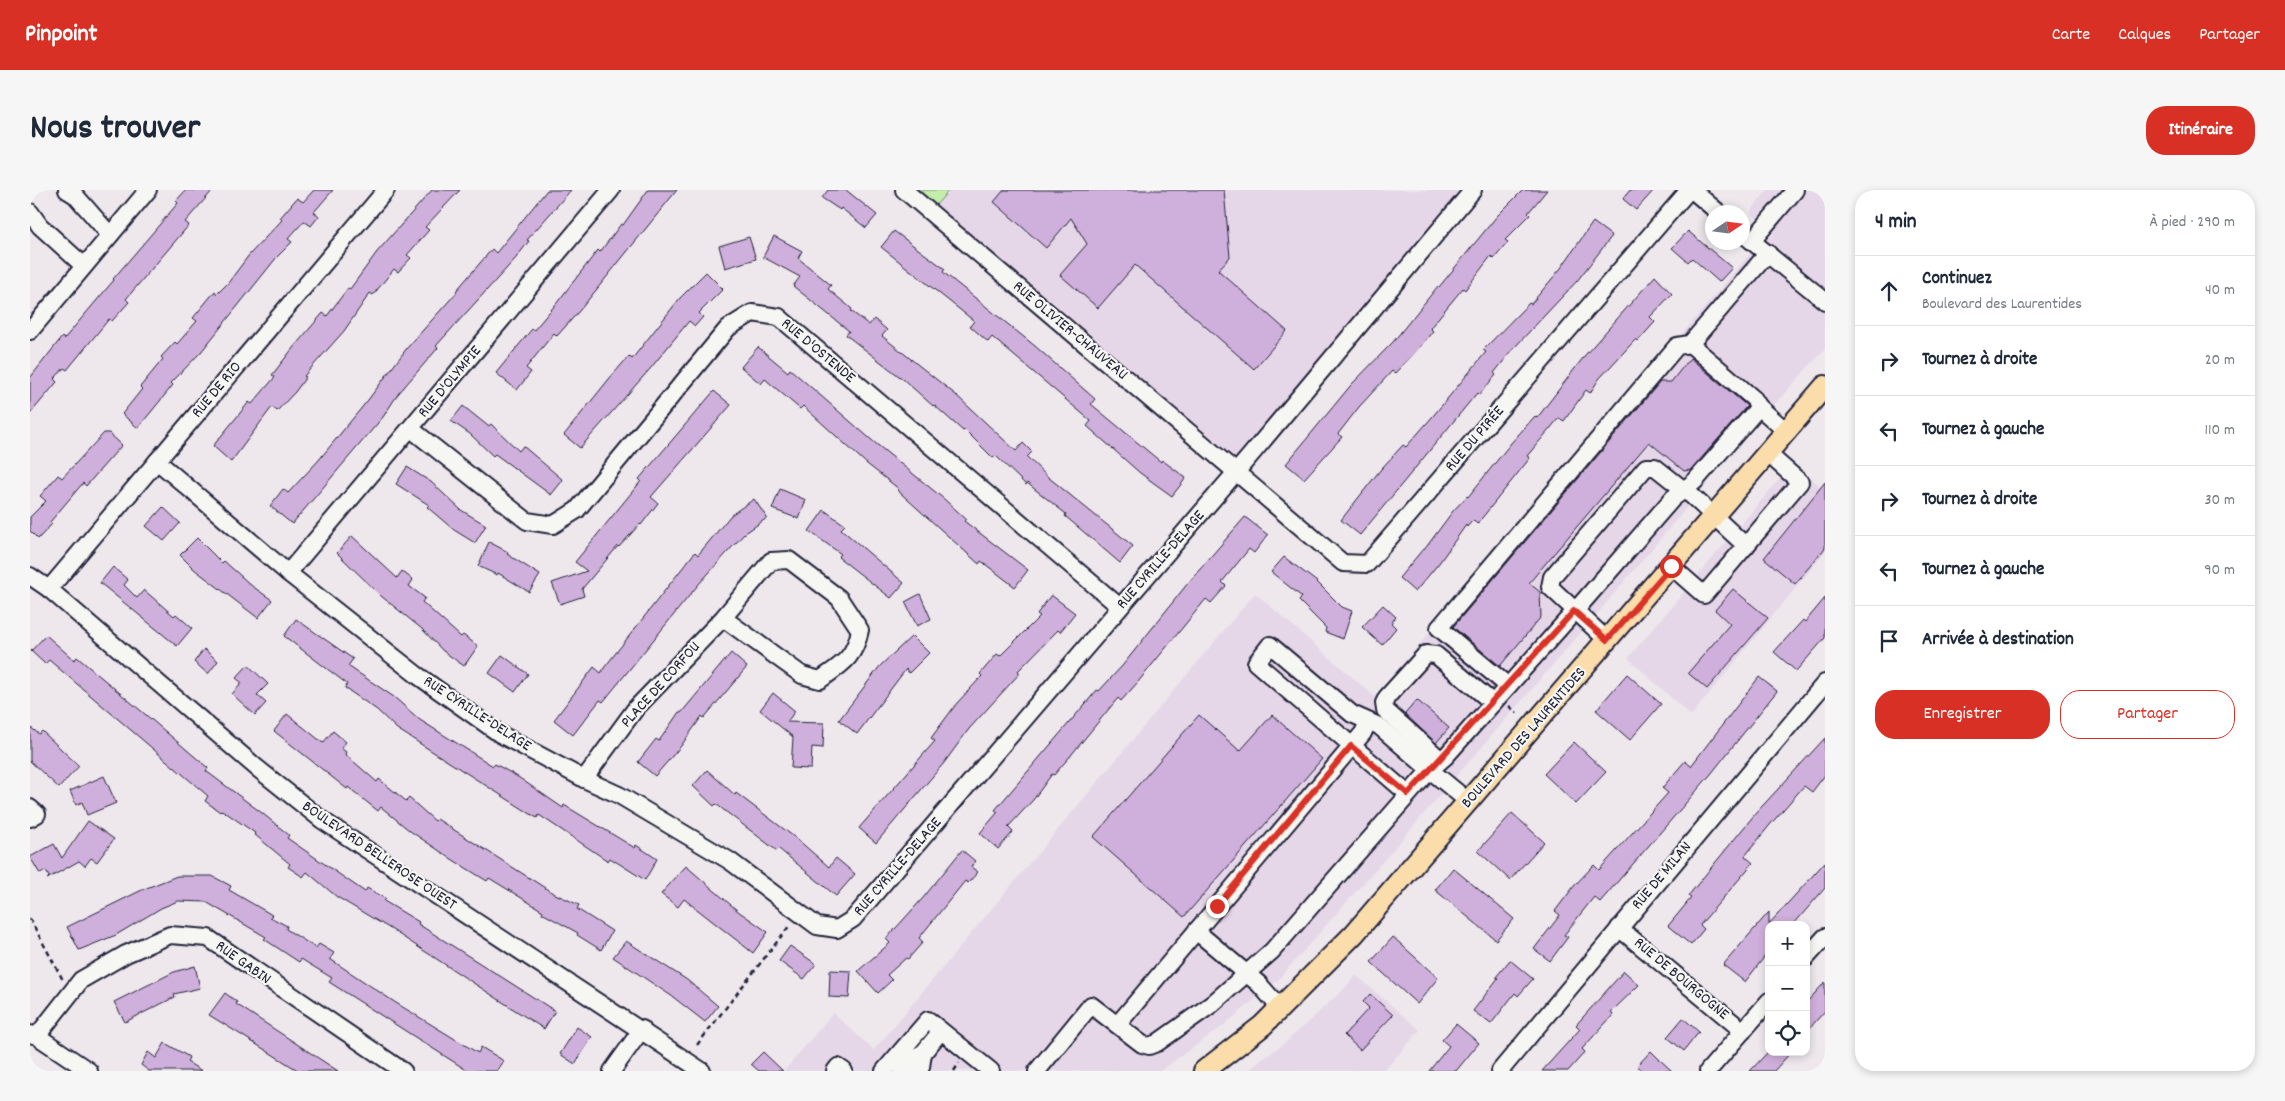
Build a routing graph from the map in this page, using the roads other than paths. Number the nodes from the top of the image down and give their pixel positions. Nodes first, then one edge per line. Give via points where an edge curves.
1 (67, 190) edge
2 (148, 190) edge
3 (386, 190) edge
4 (611, 190) edge
5 (904, 190) edge
6 (1473, 190) edge
7 (1690, 190) edge
8 (1795, 190) edge
9 (1709, 205) edge
10 (30, 212) edge
11 (1750, 234) edge
12 (110, 235) junction
13 (1750, 239) edge
14 (1768, 253) junction
15 (84, 266) junction
16 (1825, 301) edge
17 (30, 331) edge
18 (1690, 344) junction
19 (1658, 380) dead end
20 (1825, 386) edge
21 (1759, 407) junction
22 (411, 429) junction
23 (1786, 431) junction
24 (1767, 453) junction
25 (157, 461) junction
26 (1237, 472) junction
27 (1684, 490) junction
28 (1713, 516) junction
29 (1746, 546) junction
30 (1671, 566) junction
31 (288, 572) junction
32 (30, 576) edge
33 (49, 589) junction
34 (1120, 607) junction
35 (1574, 611) junction
36 (723, 618) junction
37 (1607, 640) junction
38 (1825, 683) edge
39 (1508, 686) junction
40 (1493, 703) junction
41 (1368, 722) junction
42 (1351, 746) junction
43 (1435, 765) junction
44 (584, 779) junction
45 (1408, 794) junction
46 (1469, 802) junction
47 (30, 808) edge
48 (30, 818) edge
49 (1619, 928) junction
50 (1196, 932) junction
51 (1825, 937) edge
52 (1810, 954) edge
53 (1246, 974) junction
54 (1765, 1006) edge
55 (1281, 1009) junction
56 (1118, 1024) junction
57 (642, 1029) junction
58 (942, 1031) junction
59 (1743, 1031) junction
60 (34, 1035) edge
61 (923, 1053) junction
62 (89, 1071) edge
63 (403, 1071) edge
64 (612, 1071) edge
65 (702, 1071) edge
66 (835, 1071) edge
67 (844, 1071) edge
68 (884, 1071) edge
69 (902, 1071) edge
70 (918, 1071) edge
71 (991, 1071) edge
72 (1036, 1071) edge
73 (1204, 1071) edge
74 (1500, 1071) edge
75 (1708, 1071) edge

1 - 12 street
2 - 12 street
3 - 25 street, RUE DE RIO
4 - 22 street, RUE D'OLYMPIE
5 - 26 street, RUE OLIVIER-CHAUVEAU
6 - 26 street, RUE CYRILLE-DELAGE
7 - 9 street
7 - 26 street, RUE DU PIRÉE via 1366,564 1343,563
8 - 11 street
10 - 15 street via 40,226
12 - 15 street
13 - 14 street
14 - 16 street
14 - 18 street
15 - 17 street
18 - 19 street
18 - 21 street via 1754,399
18 - 39 street via 1677,346 1439,628
20 - 23 main road, BOULEVARD DES LAURENTIDES
21 - 23 street
21 - 27 street
22 - 31 street, RUE D'OLYMPIE
22 - 34 street, RUE D'OSTENDE via 526,521 553,525 577,510 728,328 752,313 778,317
23 - 24 main road, BOULEVARD DES LAURENTIDES
24 - 28 main road, BOULEVARD DES LAURENTIDES
24 - 29 street via 1800,482
25 - 31 street, RUE CYRILLE-DELAGE
25 - 33 street, RUE DE RIO
26 - 34 street, RUE CYRILLE-DELAGE
27 - 28 street
27 - 35 street via 1672,498
27 - 35 street via 1655,467 1649,466 1642,471 1550,579 1551,590
28 - 29 street
28 - 30 main road, BOULEVARD DES LAURENTIDES
29 - 30 street via 1704,595
30 - 37 main road, BOULEVARD DES LAURENTIDES
31 - 44 street, RUE CYRILLE-DELAGE via 417,675 500,734
32 - 33 street, BOULEVARD BELLEROSE OUEST
33 - 57 street, BOULEVARD BELLEROSE OUEST via 322,820
34 - 44 street, RUE CYRILLE-DELAGE via 853,919 841,928 817,926 730,861
35 - 37 street
35 - 39 street
36 - 36 street, PLACE DE CORFOU via 802,675 820,680 845,661 856,647 860,630 839,598 789,560 771,561
36 - 44 street, PLACE DE CORFOU via 636,708
37 - 46 main road, BOULEVARD DES LAURENTIDES
38 - 49 street, RUE DE MILAN
39 - 40 street
40 - 43 street
40 - 43 street via 1436,655 1426,654 1418,661 1387,697 1384,710
41 - 42 street
41 - 42 street via 1352,714 1270,645 1256,662
41 - 43 street via 1379,726
42 - 45 street
42 - 50 street
43 - 45 street
43 - 46 street
45 - 53 street via 1284,938
46 - 55 main road, BOULEVARD DES LAURENTIDES via 1350,940
47 - 48 street via 37,814
49 - 59 street, RUE DE BOURGOGNE
49 - 74 street, RUE DE MILAN
50 - 53 street
50 - 56 street
51 - 52 street
53 - 55 street
53 - 56 street via 1212,1004 1152,1046 1142,1044
54 - 59 street
55 - 73 main road, BOULEVARD DES LAURENTIDES
56 - 72 street via 1091,1005
57 - 64 street
57 - 65 street, BOULEVARD BELLEROSE OUEST
58 - 61 street
58 - 68 street via 928,1020
58 - 71 street
59 - 75 street
60 - 62 street
60 - 63 street, RUE GABIN via 81,980 126,954 170,935 208,938
61 - 69 street via 911,1059
61 - 70 street
66 - 67 street via 838,1067

